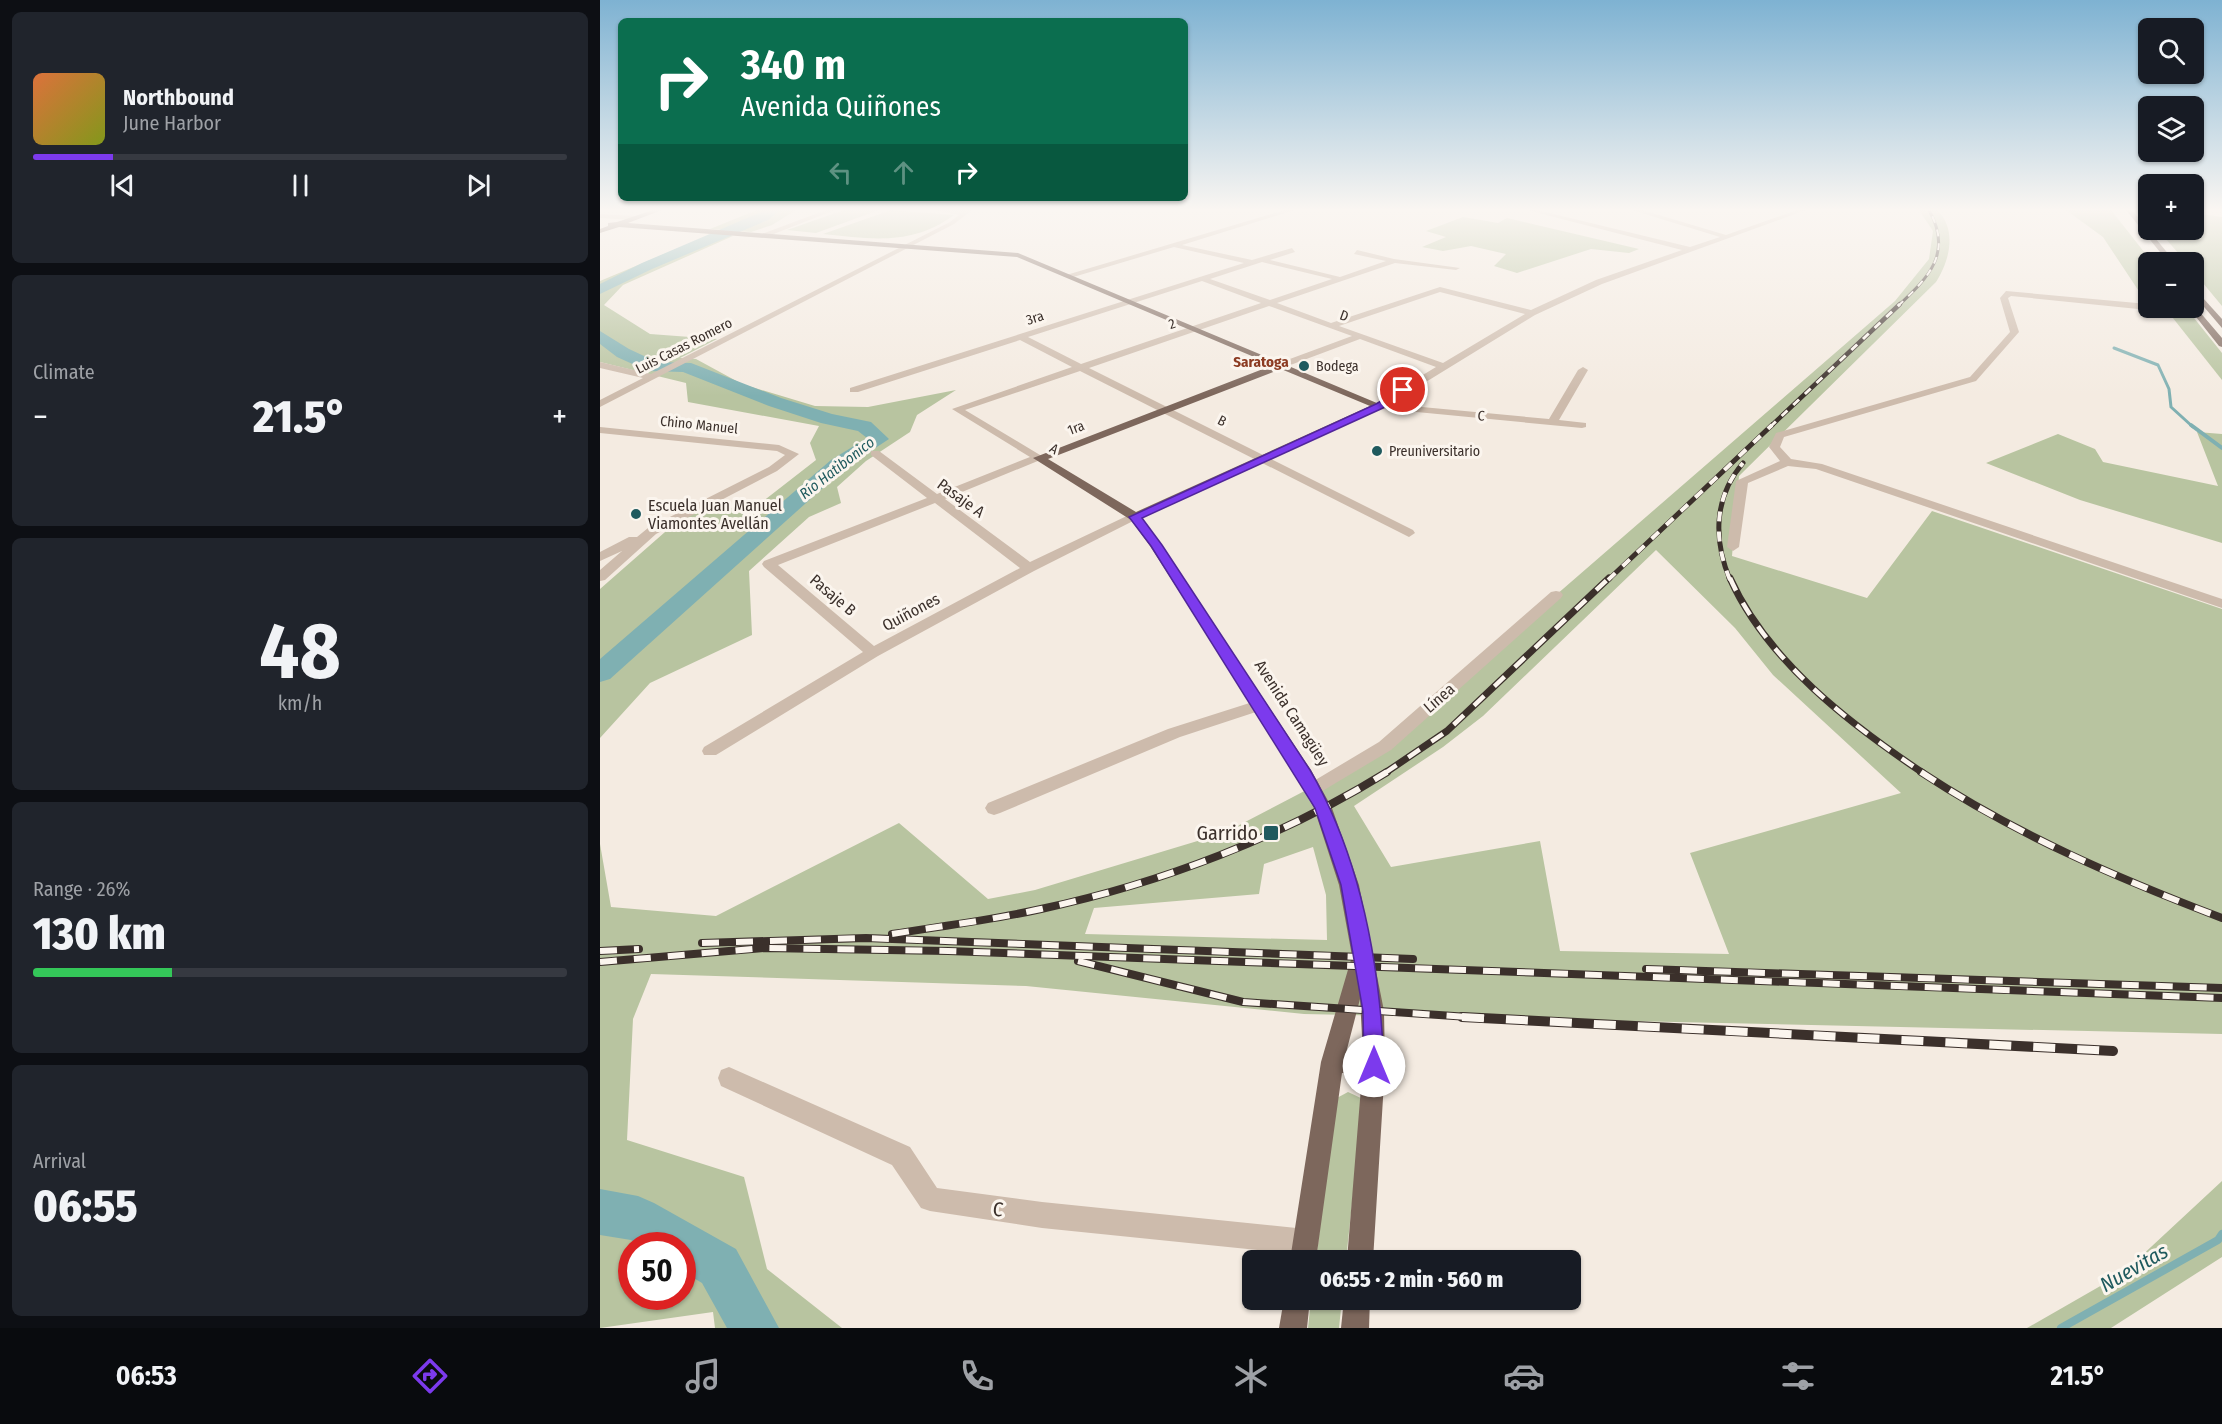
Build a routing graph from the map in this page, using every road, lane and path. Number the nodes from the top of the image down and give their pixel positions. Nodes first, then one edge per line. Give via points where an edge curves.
1 (857, 272) edge
2 (1058, 272) edge
3 (1081, 272) edge
4 (1226, 272) edge
5 (1307, 272) edge
6 (1362, 272) edge
7 (1628, 272) edge
8 (1067, 276) junction
9 (1203, 279) junction
10 (1342, 279) junction
11 (1130, 302) junction
12 (2204, 303) edge
13 (1272, 304) junction
14 (2138, 306) edge
15 (1532, 313) junction
16 (2202, 318) edge
17 (1332, 325) junction
18 (2222, 325) edge
19 (1197, 329) junction
20 (1021, 336) junction
21 (1361, 336) junction
22 (2222, 344) edge
23 (600, 365) edge
24 (1282, 365) junction
25 (1442, 366) junction
26 (1083, 368) junction
27 (1582, 370) dead end
28 (652, 377) junction
29 (854, 390) dead end
30 (600, 404) edge
31 (1379, 406) junction
32 (957, 409) joint
33 (1166, 410) junction
34 (1551, 422) junction
35 (1582, 425) dead end
36 (600, 430) edge
37 (875, 453) dead end
38 (1039, 458) junction
39 (1264, 459) junction
40 (1787, 462) junction
41 (933, 498) junction
42 (1135, 517) junction
43 (652, 531) junction
44 (1409, 533) dead end
45 (1733, 548) dead end
46 (600, 556) edge
47 (769, 564) joint
48 (1029, 568) junction
49 (600, 578) edge
50 (1556, 595) dead end
51 (2222, 604) edge
52 (873, 653) junction
53 (1259, 705) junction
54 (710, 751) dead end
55 (1313, 789) junction
56 (994, 808) dead end
57 (1362, 956) junction
58 (1332, 1062) junction
59 (1374, 1066) junction
60 (729, 1078) dead end
61 (1297, 1250) edge
62 (1304, 1250) edge
63 (1361, 1250) edge
64 (1296, 1310) edge
65 (1356, 1310) edge
66 (1293, 1328) edge
67 (1355, 1328) edge

1 - 28 street, Luis Casas Romero
2 - 8 main road
3 - 8 street
4 - 9 street, 3ra
5 - 10 street
6 - 10 street, 2
7 - 15 street
8 - 11 main road
9 - 11 street, 3ra
9 - 13 street, D
10 - 13 street, 2
11 - 19 main road
11 - 20 street, 3ra
12 - 18 main road
13 - 17 street, D
13 - 19 street, 2
14 - 40 street via 2019,293 2004,295 2015,332 1973,379 1780,435 1774,447
15 - 17 street via 1440,289
15 - 25 street
16 - 22 main road
17 - 21 street, D
19 - 24 main road
19 - 26 street, 2
20 - 26 street, B
20 - 29 street, 3ra
21 - 24 street, 1ra
21 - 25 street, D
23 - 28 street
24 - 31 main road
24 - 33 main road, 1ra
25 - 31 street
26 - 32 street, 2
26 - 33 street, B
27 - 34 street
28 - 30 street, Luis Casas Romero
31 - 34 street, C
31 - 39 main road
32 - 38 street, A
33 - 38 main road, 1ra
33 - 39 street, B
34 - 35 street, C
36 - 43 street, Chino Manuel via 779,448 793,454 773,469
37 - 41 street, Pasaje A
38 - 41 street, 1ra
38 - 42 main road, A
39 - 42 main road
39 - 44 street, B
40 - 45 street via 1742,481
40 - 51 street via 1818,466
41 - 47 street, 1ra
41 - 48 street, Pasaje A
42 - 48 street, Quiñones
42 - 53 main road, Avenida Camagüey
43 - 46 street
43 - 49 street
47 - 52 street, Pasaje B
48 - 52 street, Quiñones
50 - 55 street, Línea via 1384,746
52 - 54 street, Quiñones
53 - 55 main road, Avenida Camagüey
53 - 56 street via 1174,733
55 - 57 main road, Avenida Camagüey via 1350,885
57 - 58 main road, Avenida Camagüey
57 - 59 main road, Avenida Camagüey via 1372,1011
58 - 59 main road
58 - 62 main road, Avenida Camagüey
59 - 63 main road, Avenida Camagüey
60 - 61 street, C via 901,1156 930,1199
64 - 66 main road
65 - 67 main road

